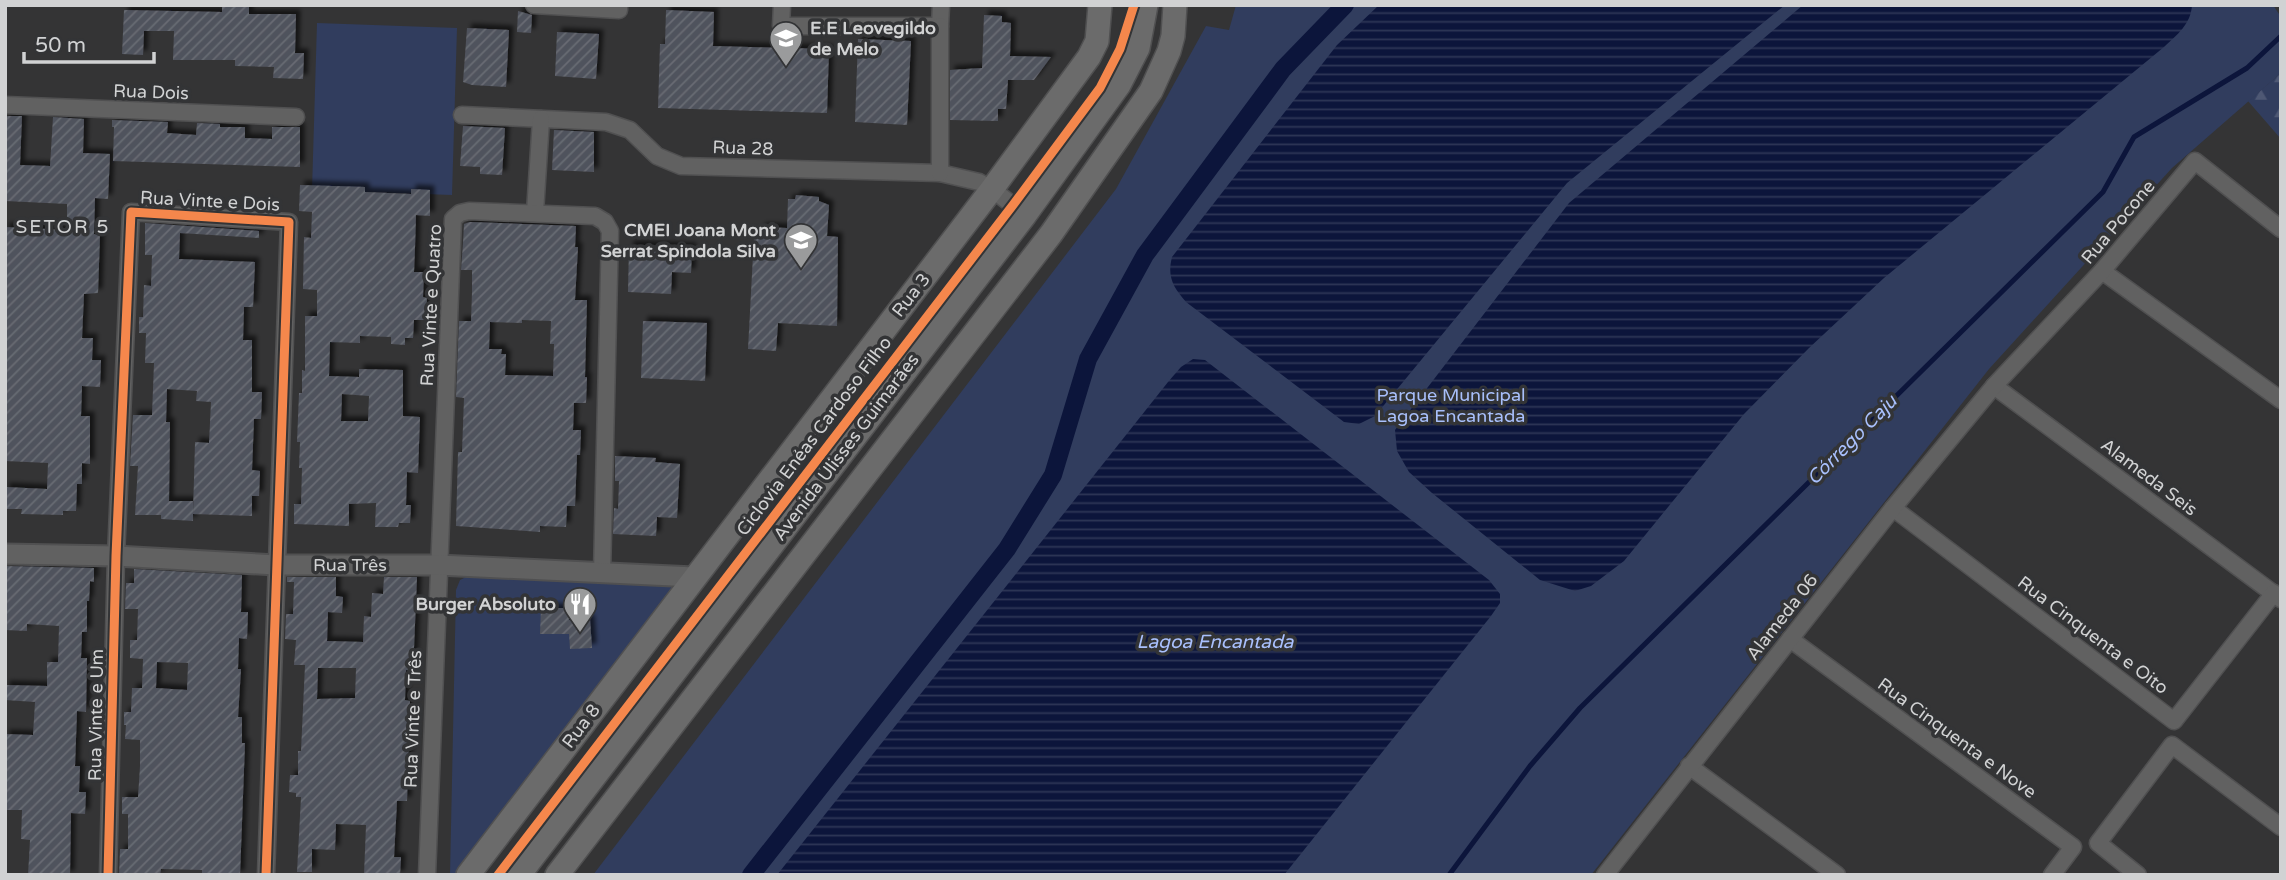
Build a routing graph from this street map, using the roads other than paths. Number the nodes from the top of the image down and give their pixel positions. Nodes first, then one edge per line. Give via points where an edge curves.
1 (534, 5) edge
2 (619, 5) edge
3 (782, 5) edge
4 (941, 5) edge
5 (1100, 5) edge
6 (1146, 5) edge
7 (1175, 5) edge
8 (940, 26) junction
9 (5, 106) edge
10 (462, 115) dead end
11 (296, 117) dead end
12 (541, 119) junction
13 (940, 173) junction
14 (992, 189) junction
15 (535, 212) junction
16 (1024, 215) junction
17 (2281, 229) edge
18 (1051, 234) junction
19 (2102, 271) junction
20 (1994, 386) junction
21 (2281, 400) edge
22 (1893, 508) junction
23 (5, 554) edge
24 (116, 556) junction
25 (276, 565) junction
26 (438, 565) junction
27 (602, 574) junction
28 (694, 578) junction
29 (2277, 596) edge
30 (1790, 639) junction
31 (1689, 766) junction
32 (2281, 827) edge
33 (108, 875) edge
34 (266, 875) edge
35 (426, 875) edge
36 (468, 875) edge
37 (519, 875) edge
38 (557, 875) edge
39 (1605, 875) edge
40 (1837, 875) edge
41 (2052, 875) edge
42 (2138, 875) edge

1 - 2 street via 619,10
3 - 8 street via 781,26
4 - 8 street
5 - 14 main road, Rua 3 via 1097,41 1089,57
6 - 16 main road, Avenida Ulisses Guimarães via 1138,48 1119,85
7 - 18 main road, Avenida Ulisses Guimarães via 1169,51 1151,91
8 - 13 street
9 - 11 street, Rua Dois
10 - 12 street, Rua 28
12 - 13 street, Rua 28 via 619,125 657,156 681,166
12 - 15 street
13 - 14 street, Rua 28
14 - 16 street, Rua 28
14 - 28 main road, Rua 3
15 - 26 street, Rua Vinte e Quatro via 469,211 453,219
15 - 27 street, Rua Vinte e Quatro via 595,216 610,231
16 - 18 main road
16 - 37 main road, Avenida Ulisses Guimarães
17 - 19 street, Rua Pocone via 2195,161
18 - 38 main road, Avenida Ulisses Guimarães
19 - 20 street, Rua Pocone
19 - 21 street
20 - 22 street, Alameda 06
20 - 29 street, Alameda Seis
22 - 29 street, Rua Cinquenta e Oito via 2174,720
22 - 30 street, Alameda 06
23 - 24 street, Rua Três
24 - 25 street, Rua Três
24 - 25 street, Rua Vinte e Dois via 131,212 289,222
24 - 33 street, Rua Vinte e Um
25 - 26 street, Rua Três
25 - 34 street
26 - 27 street, Rua Três
26 - 35 street, Rua Vinte e Três
27 - 28 street, Rua Três
28 - 36 main road, Rua 8
30 - 31 street, Alameda 06
30 - 41 street, Rua Cinquenta e Nove via 2073,847
31 - 39 street, Alameda 06
31 - 40 street
32 - 42 street via 2172,745 2098,843

